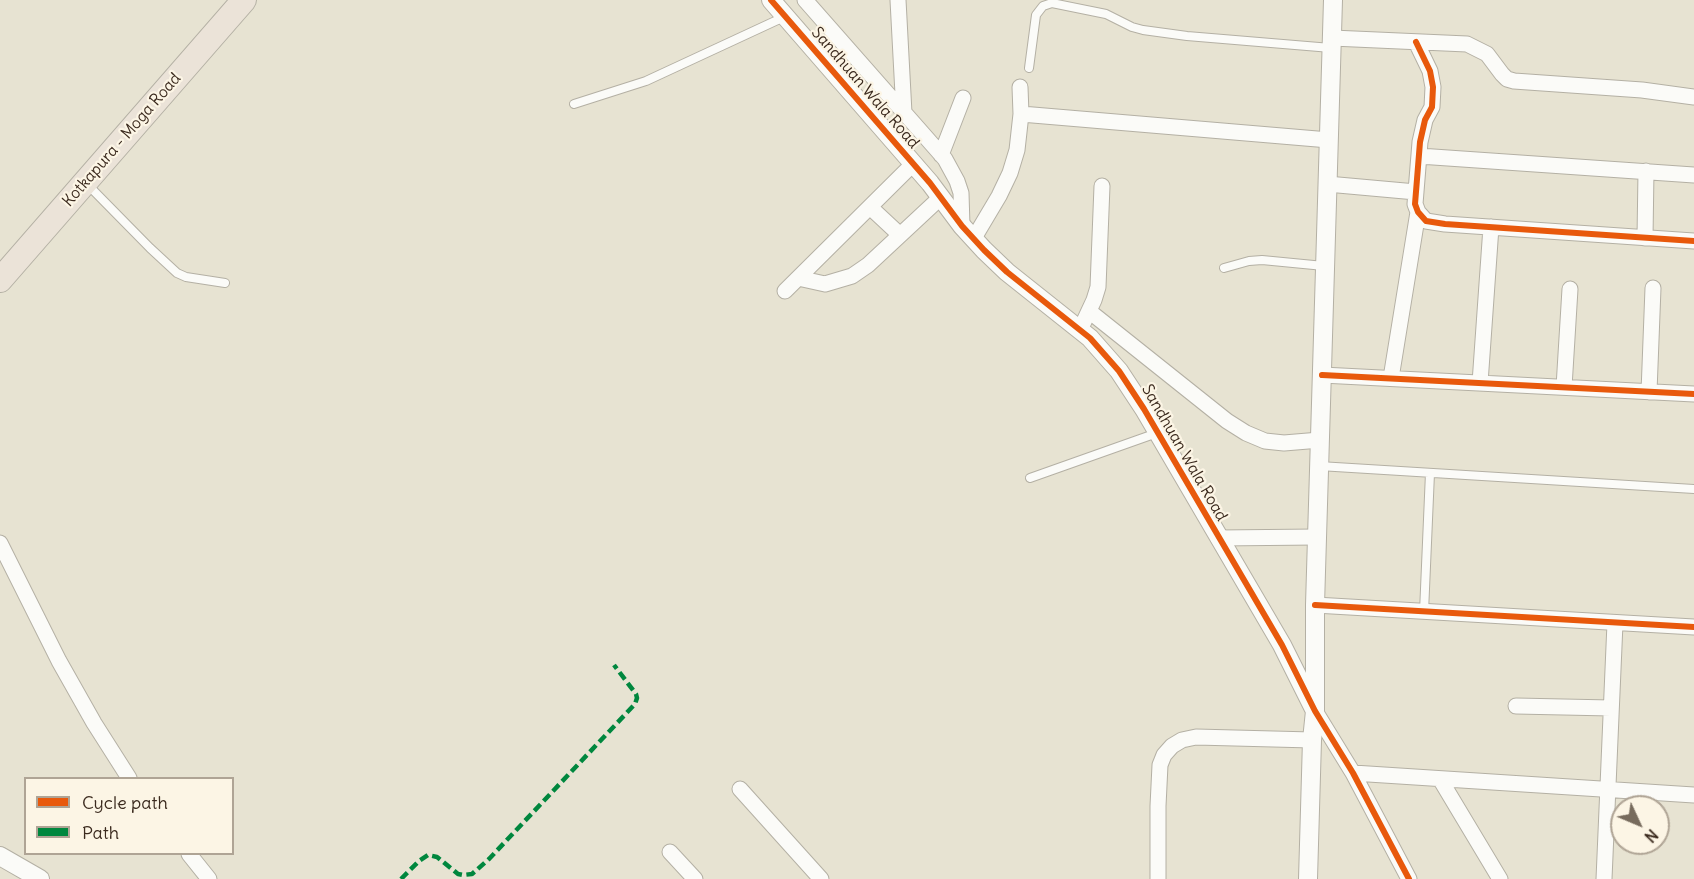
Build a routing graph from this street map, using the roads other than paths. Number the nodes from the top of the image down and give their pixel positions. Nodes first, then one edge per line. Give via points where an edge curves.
1 (244, 0) edge
2 (771, 0) edge
3 (805, 0) edge
4 (898, 0) edge
5 (1333, 0) edge
6 (1052, 2) edge
7 (785, 17) junction
8 (1416, 42) junction
9 (1332, 43) junction
10 (1029, 68) dead end
11 (1020, 87) dead end
12 (1694, 97) edge
13 (963, 98) dead end
14 (574, 104) dead end
15 (904, 113) junction
16 (1021, 114) junction
17 (1329, 140) junction
18 (941, 155) junction
19 (1419, 156) junction
20 (913, 164) junction
21 (1646, 171) junction
22 (1694, 174) edge
23 (85, 182) junction
24 (1328, 184) junction
25 (1102, 186) dead end
26 (1416, 192) junction
27 (941, 197) junction
28 (870, 207) junction
29 (1418, 212) junction
30 (1491, 227) junction
31 (968, 232) junction
32 (900, 235) junction
33 (1645, 238) junction
34 (1694, 241) edge
35 (1325, 266) junction
36 (1224, 268) dead end
37 (798, 278) junction
38 (0, 280) edge
39 (225, 283) dead end
40 (1653, 288) dead end
41 (1570, 289) dead end
42 (785, 291) dead end
43 (1089, 311) junction
44 (1080, 330) junction
45 (1322, 375) junction
46 (1391, 378) junction
47 (1480, 383) junction
48 (1564, 387) junction
49 (1649, 392) junction
50 (1694, 394) edge
51 (1157, 433) junction
52 (1320, 440) junction
53 (1319, 466) junction
54 (1430, 473) junction
55 (1030, 478) dead end
56 (1694, 489) edge
57 (1317, 537) junction
58 (1218, 538) junction
59 (0, 543) edge
60 (1316, 605) junction
61 (1424, 612) junction
62 (1615, 623) junction
63 (1694, 627) edge
64 (1516, 706) dead end
65 (1611, 708) junction
66 (1315, 711) junction
67 (1312, 740) junction
68 (1353, 773) junction
69 (128, 777) edge
70 (1440, 779) junction
71 (740, 789) dead end
72 (1607, 791) junction
73 (1694, 795) edge
74 (670, 852) dead end
75 (190, 855) edge
76 (0, 856) edge
77 (40, 879) edge
78 (209, 879) edge
79 (695, 879) edge
80 (820, 879) edge
81 (1158, 879) edge
82 (1308, 879) edge
83 (1409, 879) edge
84 (1500, 879) edge
85 (1604, 879) edge

1 - 23 highway, Kotkapura - Moga Road
2 - 7 street, Sandhuan Wala Road
3 - 15 street
4 - 15 street
5 - 9 street
6 - 9 lane via 1106,14 1143,30
6 - 10 lane via 1036,15
7 - 14 lane via 646,81
7 - 20 street, Sandhuan Wala Road
8 - 9 street
8 - 12 street via 1479,48 1507,79 1514,81
8 - 19 street via 1433,87
9 - 17 street
11 - 16 street
13 - 18 street
15 - 18 street
16 - 17 street
16 - 31 street via 1010,173 999,196
17 - 24 street
18 - 31 street via 961,192
19 - 21 street
19 - 26 street
20 - 27 street, Sandhuan Wala Road
20 - 28 street
21 - 22 street
21 - 33 street
23 - 38 highway, Kotkapura - Moga Road
23 - 39 lane via 177,273
24 - 26 street
24 - 35 street
25 - 43 street via 1100,274
26 - 29 street
27 - 31 street, Sandhuan Wala Road
27 - 32 street
28 - 32 street
28 - 37 street
29 - 30 street via 1432,223
29 - 46 street
30 - 33 street
30 - 47 street
31 - 44 street, Sandhuan Wala Road via 1007,272
32 - 37 street via 852,276 825,284
33 - 34 street
35 - 36 lane via 1262,260
35 - 45 street
37 - 42 street
40 - 49 street
41 - 48 street
43 - 44 street
43 - 52 street via 1246,433 1275,442
44 - 51 street, Sandhuan Wala Road via 1119,371
45 - 46 street
45 - 52 street
46 - 47 street
47 - 48 street
48 - 49 street
49 - 50 street
51 - 55 lane
51 - 58 street, Sandhuan Wala Road
52 - 53 street
53 - 54 lane
53 - 57 street
54 - 56 lane
54 - 61 lane
57 - 58 street
57 - 60 street
58 - 66 street, Sandhuan Wala Road via 1282,645
59 - 69 street via 59,661
60 - 61 street
60 - 66 street
61 - 62 street
62 - 63 street
62 - 65 street
64 - 65 street
65 - 72 street
66 - 67 street
66 - 68 street
67 - 81 street via 1196,737 1172,746 1160,765
67 - 82 street
68 - 70 street
68 - 83 street
70 - 72 street
70 - 84 street
71 - 80 street
72 - 73 street
72 - 85 street
74 - 79 street
75 - 78 street
76 - 77 street

